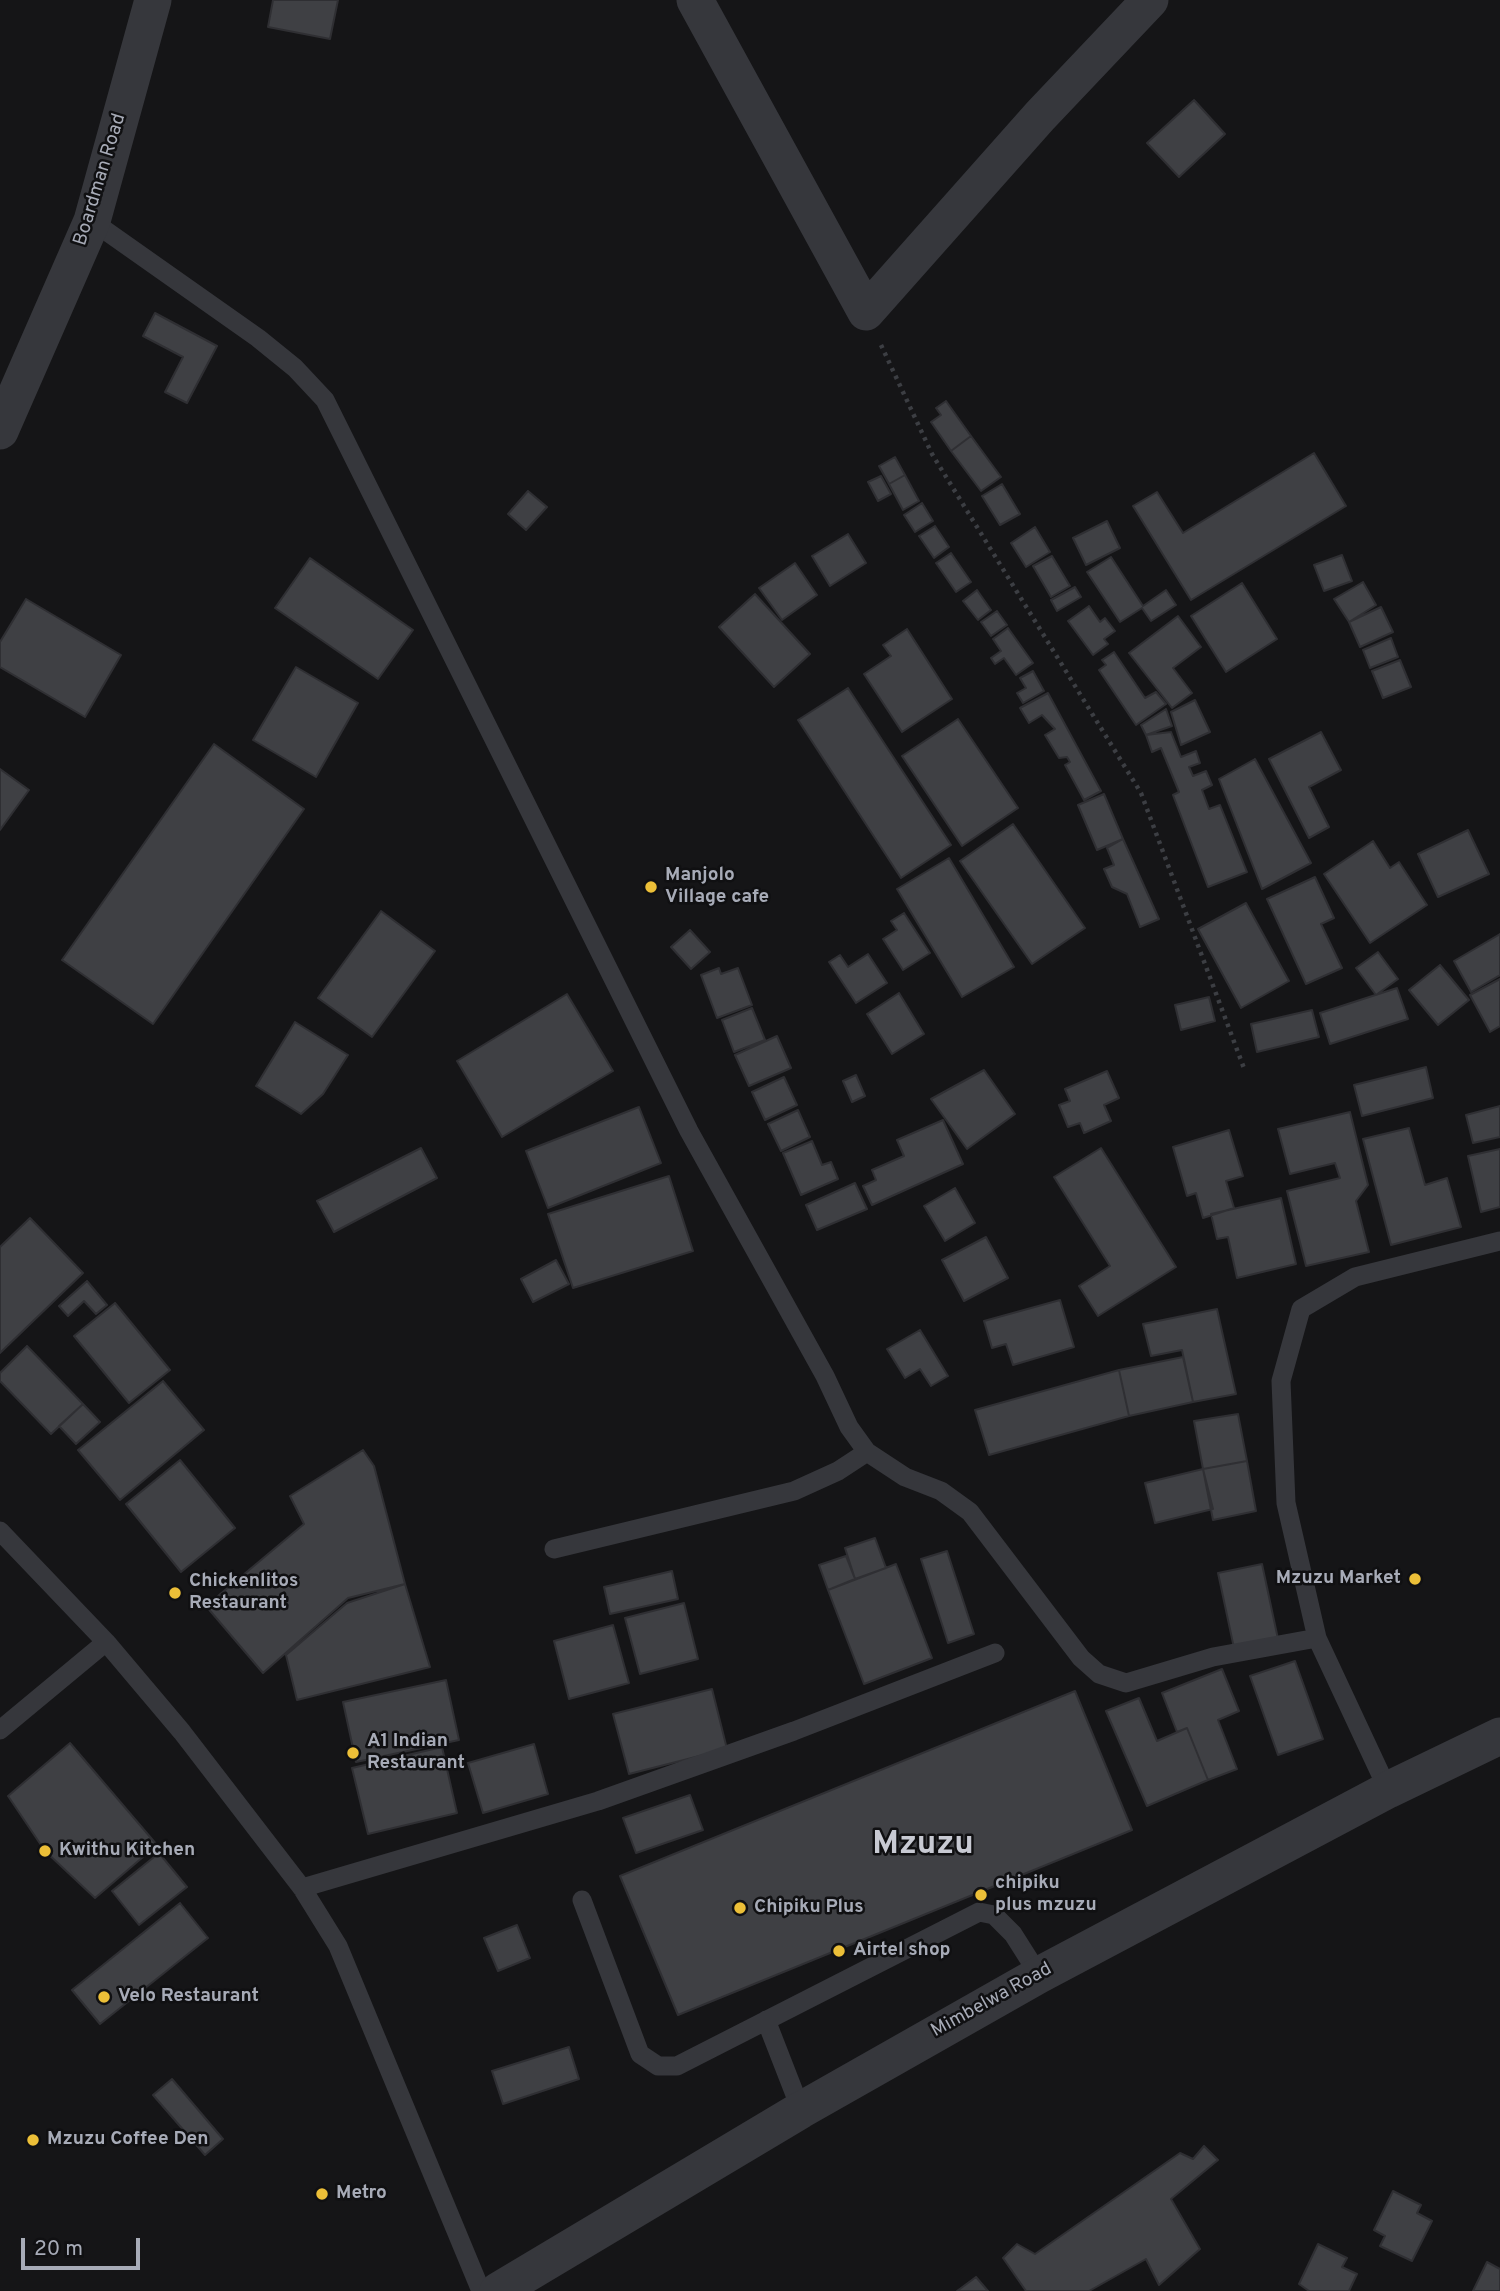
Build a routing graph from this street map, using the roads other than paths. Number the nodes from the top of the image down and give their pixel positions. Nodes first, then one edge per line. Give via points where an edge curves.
1 (153, 0) edge
2 (695, 0) edge
3 (1150, 0) edge
4 (92, 221) junction
5 (0, 431) edge
6 (1500, 1241) edge
7 (867, 1452) junction
8 (0, 1531) edge
9 (554, 1549) dead end
10 (1317, 1638) junction
11 (106, 1643) junction
12 (995, 1653) dead end
13 (0, 1730) edge
14 (1500, 1736) edge
15 (1388, 1790) junction
16 (302, 1888) junction
17 (582, 1900) dead end
18 (1039, 1975) junction
19 (766, 2020) junction
20 (801, 2110) junction
21 (481, 2291) edge
22 (498, 2291) edge

1 - 4 street, Boardman Road
2 - 3 street via 866,312
4 - 5 street, Boardman Road
4 - 7 lane via 258,338 325,400 689,1131 849,1427
6 - 10 lane via 1355,1277 1301,1309 1281,1381 1286,1503
7 - 9 lane via 793,1491
7 - 10 lane via 905,1477 941,1491 970,1512 1081,1658 1099,1674 1126,1683 1213,1657
8 - 11 lane
10 - 15 lane
11 - 13 lane
11 - 16 lane via 182,1732
12 - 16 lane via 598,1801
14 - 15 street, Mimbelwa Road
15 - 18 street, Mimbelwa Road
16 - 21 lane via 338,1946
17 - 19 lane via 640,2054 658,2066 677,2066
18 - 19 lane via 1013,1934 994,1915 979,1912
18 - 20 street, Mimbelwa Road
19 - 20 lane
20 - 22 street, Mimbelwa Road

